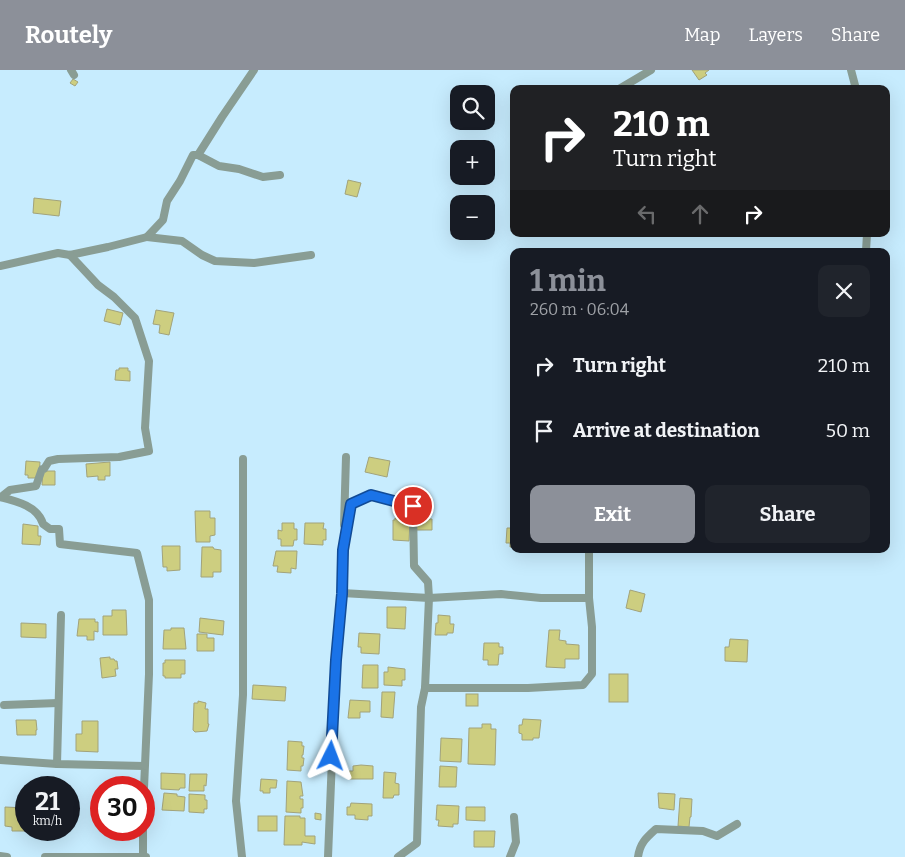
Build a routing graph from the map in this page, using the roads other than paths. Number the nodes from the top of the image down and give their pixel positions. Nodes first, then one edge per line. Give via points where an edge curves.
1 (254, 70) edge
2 (651, 70) edge
3 (851, 70) edge
4 (626, 85) edge
5 (855, 85) edge
6 (198, 155) junction
7 (280, 175) dead end
8 (147, 237) junction
9 (70, 254) junction
10 (311, 255) dead end
11 (0, 266) edge
12 (346, 457) dead end
13 (243, 459) dead end
14 (0, 497) edge
15 (343, 550) junction
16 (589, 553) edge
17 (342, 594) junction
18 (429, 598) junction
19 (589, 598) junction
20 (60, 614) dead end
21 (425, 688) junction
22 (58, 702) junction
23 (4, 705) dead end
24 (0, 760) edge
25 (57, 764) junction
26 (144, 766) junction
27 (144, 776) edge
28 (514, 817) dead end
29 (737, 824) dead end
30 (143, 841) edge
31 (0, 856) edge
32 (7, 857) edge
33 (45, 857) edge
34 (144, 857) edge
35 (242, 857) edge
36 (328, 857) edge
37 (398, 857) edge
38 (510, 857) edge
39 (638, 857) edge

1 - 6 street
2 - 4 street
3 - 5 street
6 - 7 street via 219,166 263,177
6 - 8 street via 192,155 167,201 163,220
8 - 9 street
8 - 10 street via 182,241 216,261 254,263
9 - 11 street via 58,253
9 - 14 street via 135,318 149,361 144,428 149,451 119,457 49,460 36,486 10,490
12 - 15 street
13 - 35 street via 243,696 236,801
14 - 26 street via 29,507 43,524 50,529 59,529 60,544 137,553 149,600
15 - 17 street
15 - 18 street via 351,504 371,495 413,506 414,566 428,582
16 - 19 street
17 - 18 street
17 - 36 street
18 - 19 street via 501,594
18 - 21 street
19 - 21 street via 592,674 583,685
20 - 22 street
21 - 37 street via 420,707 417,843
22 - 23 street
22 - 25 street
24 - 25 street
25 - 26 street
26 - 27 street
28 - 38 street via 516,842
29 - 39 street via 717,836 656,829 644,839
30 - 34 street
31 - 32 street
33 - 34 street

